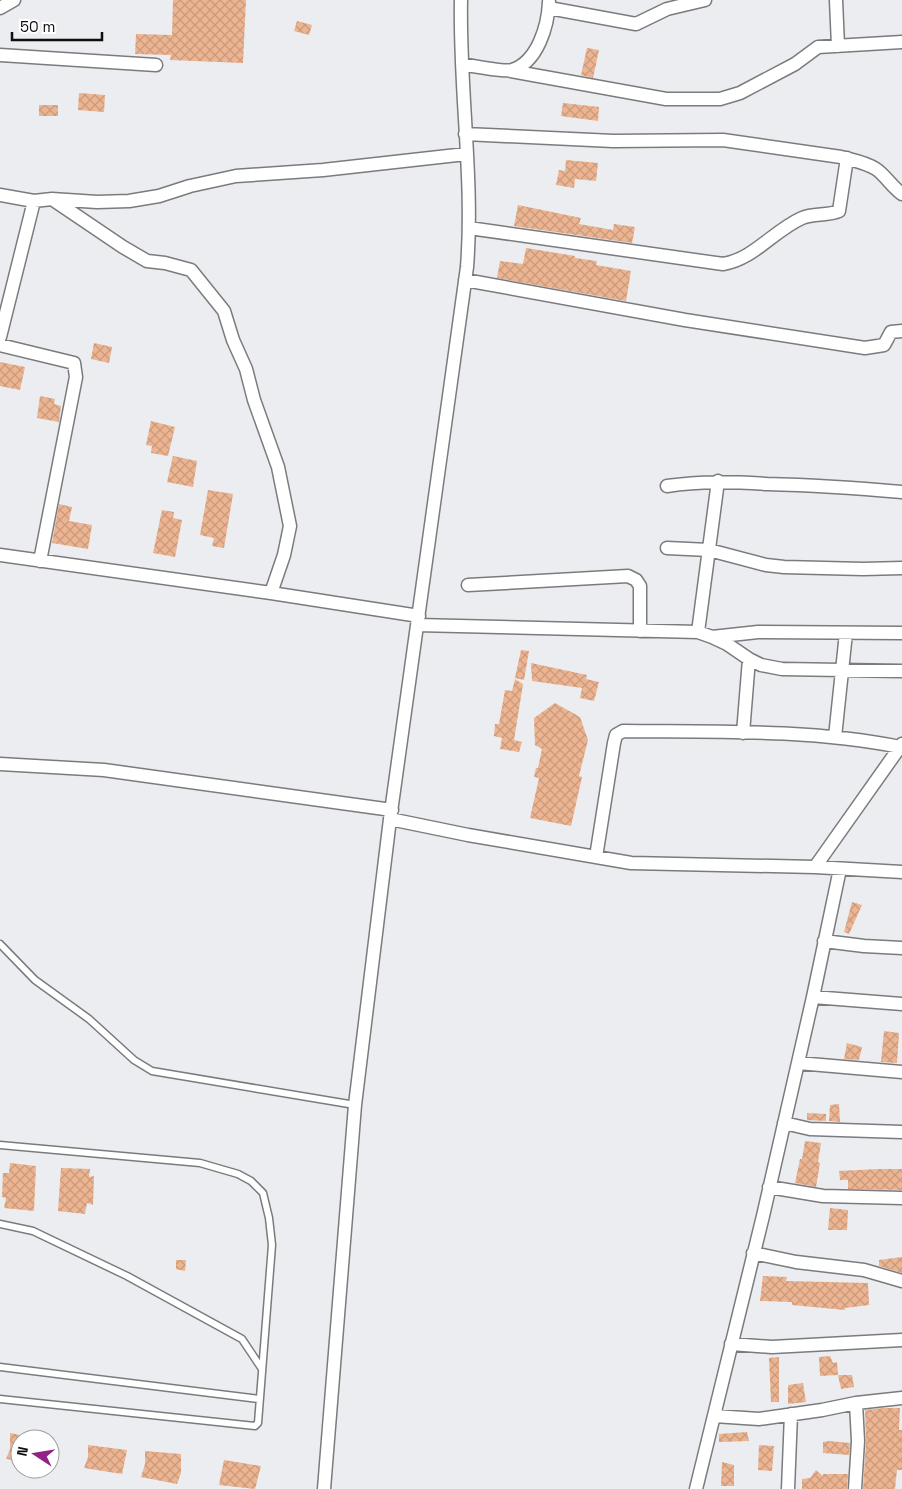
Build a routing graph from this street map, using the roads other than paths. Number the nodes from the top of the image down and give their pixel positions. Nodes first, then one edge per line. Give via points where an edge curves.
1 (14, 0) edge
2 (461, 0) edge
3 (705, 0) edge
4 (836, 0) edge
5 (553, 4) edge
6 (0, 8) edge
7 (902, 42) edge
8 (838, 46) junction
9 (0, 55) edge
10 (462, 64) junction
11 (156, 65) dead end
12 (511, 71) junction
13 (465, 134) junction
14 (466, 154) junction
15 (847, 158) junction
16 (902, 194) edge
17 (0, 195) edge
18 (52, 199) junction
19 (34, 201) junction
20 (469, 228) junction
21 (466, 280) junction
22 (902, 331) edge
23 (0, 337) edge
24 (0, 345) edge
25 (718, 481) junction
26 (667, 486) dead end
27 (902, 492) edge
28 (667, 548) dead end
29 (709, 550) junction
30 (0, 556) edge
31 (40, 561) junction
32 (902, 568) edge
33 (468, 585) dead end
34 (271, 593) junction
35 (418, 620) junction
36 (640, 631) junction
37 (698, 632) junction
38 (846, 633) junction
39 (902, 633) edge
40 (712, 637) junction
41 (749, 660) junction
42 (843, 670) junction
43 (902, 671) edge
44 (744, 733) junction
45 (835, 737) junction
46 (901, 745) edge
47 (0, 764) edge
48 (391, 815) junction
49 (596, 857) junction
50 (815, 867) junction
51 (840, 870) junction
52 (902, 872) edge
53 (824, 940) junction
54 (0, 944) edge
55 (902, 948) edge
56 (813, 997) junction
57 (902, 1004) edge
58 (798, 1063) junction
59 (902, 1072) edge
60 (355, 1105) junction
61 (784, 1123) junction
62 (902, 1132) edge
63 (0, 1145) edge
64 (769, 1187) junction
65 (902, 1198) edge
66 (0, 1224) edge
67 (753, 1253) junction
68 (902, 1281) edge
69 (902, 1340) edge
70 (731, 1344) junction
71 (0, 1367) edge
72 (262, 1369) junction
73 (902, 1398) edge
74 (0, 1399) edge
75 (259, 1399) junction
76 (856, 1403) junction
77 (791, 1414) junction
78 (714, 1416) junction
79 (324, 1489) edge
80 (696, 1489) edge
81 (788, 1489) edge
82 (855, 1489) edge

1 - 6 street
2 - 10 street
3 - 5 street via 667,10 636,24
4 - 8 street
5 - 12 street via 535,51
7 - 8 street
8 - 12 street via 818,47 795,64 740,93 720,99 666,99
9 - 11 street
10 - 12 street
10 - 13 street
13 - 14 street
13 - 15 street via 613,140 723,140
14 - 18 street via 236,176 129,201
14 - 20 street
15 - 16 street via 876,169
15 - 20 street via 839,211 803,217 749,256 733,263
17 - 19 street
18 - 19 street
18 - 34 street via 147,261 165,262 191,270 224,311 278,467 290,526
19 - 23 street
20 - 21 street
21 - 22 street via 865,348 884,345 891,332
21 - 35 street
24 - 31 street via 74,363 76,377
25 - 26 street
25 - 27 street
25 - 29 street
28 - 29 street
29 - 32 street via 775,566
29 - 37 street
30 - 31 street
31 - 34 street
33 - 36 street via 628,576 640,586
34 - 35 street
35 - 36 street
35 - 48 street
36 - 37 street
37 - 40 street
38 - 39 street
38 - 40 street via 758,632
38 - 42 street
40 - 41 street
41 - 42 street via 782,669
41 - 44 street
42 - 43 street
42 - 45 street
44 - 45 street
44 - 49 street via 623,731 616,736
45 - 46 street
46 - 50 street
47 - 48 street via 104,770
48 - 49 street via 468,835
48 - 60 street
49 - 50 street via 631,863
50 - 51 street
51 - 52 street
51 - 53 street
53 - 55 street
53 - 56 street
54 - 60 lane via 34,980 89,1019 134,1060 152,1071
56 - 57 street
56 - 58 street
58 - 59 street
58 - 61 street
60 - 79 street
61 - 62 street via 810,1128
61 - 64 street
63 - 72 lane via 200,1163 251,1181 263,1194 270,1218 272,1245
64 - 65 street via 823,1196
64 - 67 street
66 - 72 lane via 33,1231 127,1276 242,1339
67 - 68 street via 864,1270
67 - 70 street
69 - 70 street via 772,1347
70 - 78 street
71 - 75 lane
72 - 75 lane
73 - 76 street
74 - 75 lane via 255,1426 258,1423
76 - 77 street
76 - 82 street
77 - 78 street via 759,1419
77 - 81 street
78 - 80 street

